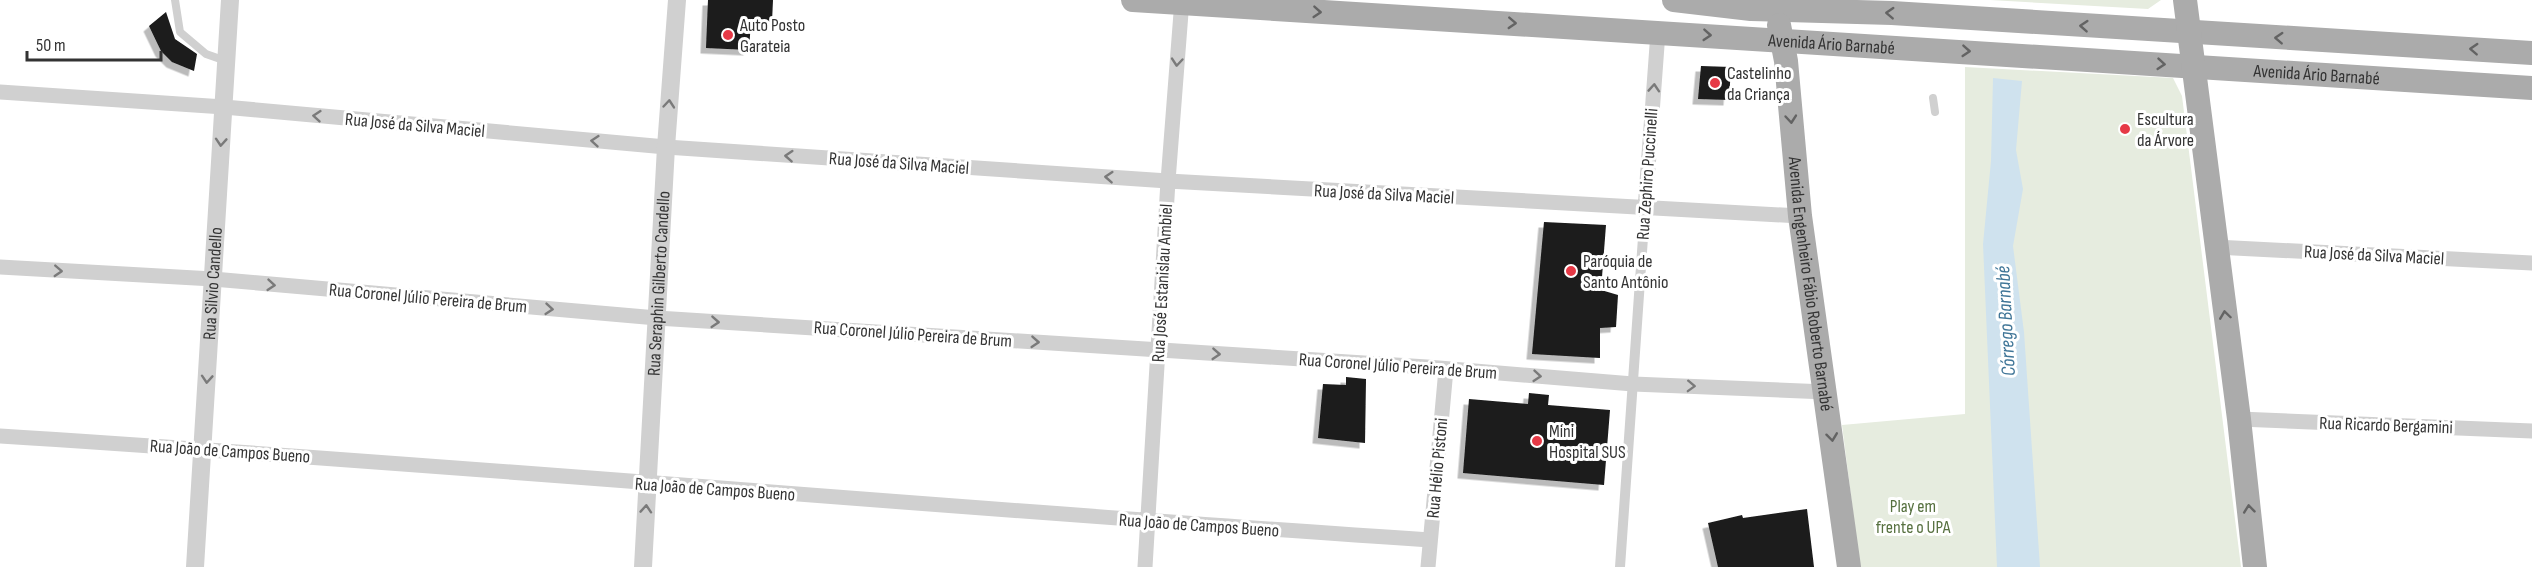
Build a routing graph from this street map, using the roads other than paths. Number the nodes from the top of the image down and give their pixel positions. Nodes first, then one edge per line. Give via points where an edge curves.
1 (176, 0) edge
2 (230, 0) edge
3 (677, 0) edge
4 (1133, 0) edge
5 (1674, 0) edge
6 (2185, 0) edge
7 (1182, 2) edge
8 (1775, 5) edge
9 (1658, 32) junction
10 (2190, 33) junction
11 (1782, 40) junction
12 (2532, 52) edge
13 (226, 61) junction
14 (2194, 67) junction
15 (2532, 88) edge
16 (0, 92) edge
17 (1933, 98) dead end
18 (224, 107) junction
19 (1935, 112) dead end
20 (666, 147) junction
21 (1168, 180) junction
22 (1645, 209) junction
23 (1800, 216) junction
24 (2215, 247) junction
25 (2532, 263) edge
26 (0, 267) edge
27 (213, 279) junction
28 (657, 318) junction
29 (1158, 350) junction
30 (1446, 369) junction
31 (1633, 384) junction
32 (1826, 392) junction
33 (2239, 419) junction
34 (2532, 431) edge
35 (0, 436) edge
36 (202, 448) junction
37 (648, 484) junction
38 (1148, 521) junction
39 (1430, 540) junction
40 (195, 567) edge
41 (643, 567) edge
42 (1145, 567) edge
43 (1428, 567) edge
44 (1620, 567) edge
45 (1849, 567) edge
46 (2255, 567) edge

1 - 13 lane via 180,32 206,54
2 - 13 street, Rua Silvio Candello
20 -> 3 street, Rua Seraphin Gilberto Candello
4 - 7 main road, Avenida Ário Barnabé
5 - 8 main road, Avenida Ário Barnabé
6 - 10 main road
7 -> 9 main road, Avenida Ário Barnabé
7 -> 21 street, Rua José Estanislau Ambiel
10 -> 8 main road, Avenida Ário Barnabé
8 - 11 main road, Avenida Engenheiro Fábio Roberto Barnabé
9 -> 11 main road, Avenida Ário Barnabé
22 -> 9 street, Rua Zephiro Puccinelli
12 -> 10 main road, Avenida Ário Barnabé
10 - 14 main road
11 -> 14 main road, Avenida Ário Barnabé
11 -> 23 main road, Avenida Engenheiro Fábio Roberto Barnabé
13 - 18 street, Rua Silvio Candello
14 - 15 main road, Avenida Ário Barnabé
14 - 24 main road
16 - 18 street, Rua José da Silva Maciel
17 - 19 lane
20 -> 18 street, Rua José da Silva Maciel
18 -> 27 street, Rua Silvio Candello
21 -> 20 street, Rua José da Silva Maciel
20 - 28 street, Rua Seraphin Gilberto Candello
21 - 22 street, Rua José da Silva Maciel
21 - 29 street, Rua José Estanislau Ambiel
22 - 23 street, Rua José da Silva Maciel
22 - 31 street, Rua Zephiro Puccinelli
23 - 32 main road, Avenida Engenheiro Fábio Roberto Barnabé
24 - 25 street, Rua José da Silva Maciel
33 -> 24 main road
26 -> 27 street, Rua Coronel Júlio Pereira de Brum
27 -> 28 street, Rua Coronel Júlio Pereira de Brum
27 -> 36 street, Rua Silvio Candello
28 -> 29 street, Rua Coronel Júlio Pereira de Brum
28 - 37 street, Rua Seraphin Gilberto Candello
29 -> 30 street, Rua Coronel Júlio Pereira de Brum
29 - 38 street, Rua José Estanislau Ambiel
30 -> 31 street, Rua Coronel Júlio Pereira de Brum
30 - 39 street, Rua Hélio Pistoni
31 -> 32 street, Rua Coronel Júlio Pereira de Brum
31 - 44 street, Rua Zephiro Puccinelli
32 -> 45 main road, Avenida Engenheiro Fábio Roberto Barnabé
33 - 34 street, Rua Ricardo Bergamini
46 -> 33 main road
35 - 36 street, Rua João de Campos Bueno
36 - 37 street, Rua João de Campos Bueno
36 - 40 street, Rua Silvio Candello
37 - 38 street, Rua João de Campos Bueno
41 -> 37 street, Rua Seraphin Gilberto Candello
38 - 39 street, Rua João de Campos Bueno
38 - 42 street, Rua José Estanislau Ambiel
39 - 43 street, Rua Hélio Pistoni

